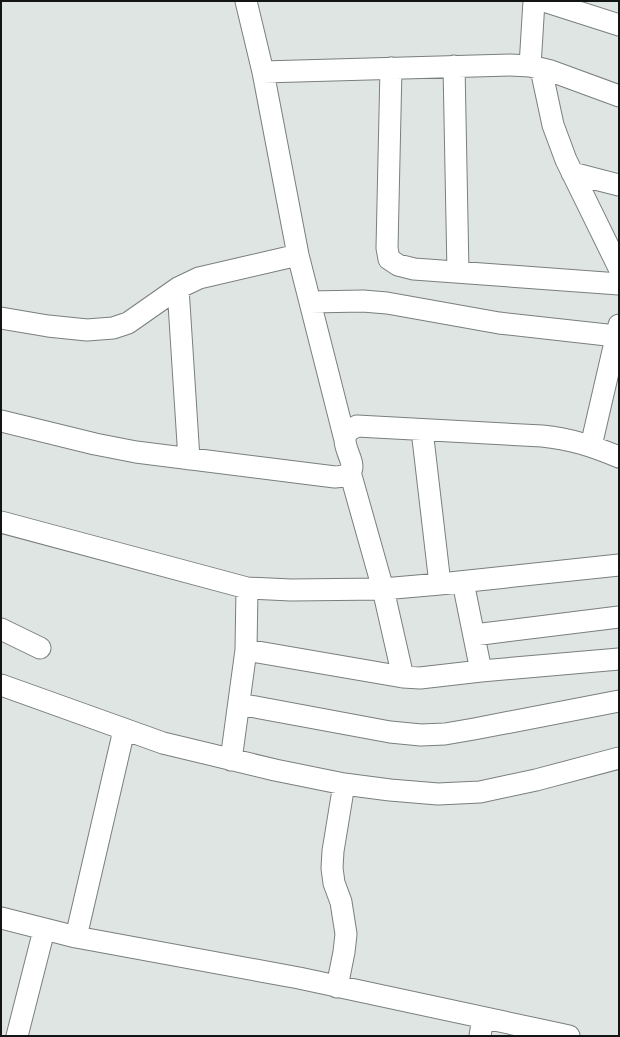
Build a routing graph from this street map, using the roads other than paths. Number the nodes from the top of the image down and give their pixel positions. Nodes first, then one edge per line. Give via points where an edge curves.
1 (246, 1) edge
2 (534, 1) edge
3 (544, 1) edge
4 (619, 25) edge
5 (454, 66) junction
6 (391, 68) junction
7 (535, 68) junction
8 (263, 72) junction
9 (619, 96) edge
10 (572, 173) junction
11 (619, 185) edge
12 (298, 255) junction
13 (619, 268) edge
14 (458, 272) junction
15 (619, 284) edge
16 (178, 288) junction
17 (310, 302) junction
18 (1, 318) edge
19 (618, 330) edge
20 (615, 358) edge
21 (1, 421) edge
22 (422, 430) junction
23 (345, 440) junction
24 (592, 446) junction
25 (619, 457) edge
26 (189, 459) junction
27 (350, 472) junction
28 (1, 522) edge
29 (619, 565) edge
30 (463, 582) junction
31 (440, 584) junction
32 (247, 588) junction
33 (383, 589) junction
34 (619, 617) edge
35 (1, 629) edge
36 (474, 635) junction
37 (40, 648) dead end
38 (246, 650) junction
39 (619, 659) edge
40 (481, 671) junction
41 (403, 677) junction
42 (1, 685) edge
43 (619, 701) edge
44 (239, 704) junction
45 (124, 730) junction
46 (619, 758) edge
47 (231, 760) junction
48 (344, 784) junction
49 (1, 918) edge
50 (44, 930) junction
51 (76, 937) junction
52 (337, 987) junction
53 (481, 1027) edge
54 (17, 1036) edge
55 (568, 1036) edge

1 - 8 street
2 - 7 street
3 - 4 street
5 - 6 street
5 - 7 street via 510,65
5 - 14 street
6 - 8 street
6 - 14 street via 389,259 398,265 414,269
7 - 9 street via 551,71
7 - 10 street
8 - 12 street
10 - 11 street
10 - 13 street
12 - 16 street via 199,278
12 - 17 street
14 - 15 street
16 - 18 street via 128,323 113,328 87,330
16 - 26 street
17 - 19 street via 387,303 499,323
17 - 23 street
19 - 20 street
20 - 24 street
21 - 26 street via 95,444
22 - 23 street via 357,426 348,431
22 - 24 street via 566,438
22 - 31 street
23 - 27 street via 352,464
24 - 25 street
26 - 27 street via 335,477
27 - 33 street
28 - 32 street
29 - 30 street
30 - 31 street
30 - 36 street
31 - 33 street
32 - 33 street
32 - 38 street
33 - 41 street
34 - 36 street
35 - 37 street
36 - 40 street
38 - 41 street
38 - 44 street
39 - 40 street
40 - 41 street via 420,678
42 - 45 street
43 - 44 street via 474,730 421,735 390,732
44 - 47 street
45 - 47 street
45 - 51 street
46 - 48 street via 480,792 438,794
47 - 48 street
48 - 52 street via 332,868 346,934
49 - 50 street
50 - 51 street
50 - 54 street
51 - 52 street
52 - 53 street
53 - 55 street

